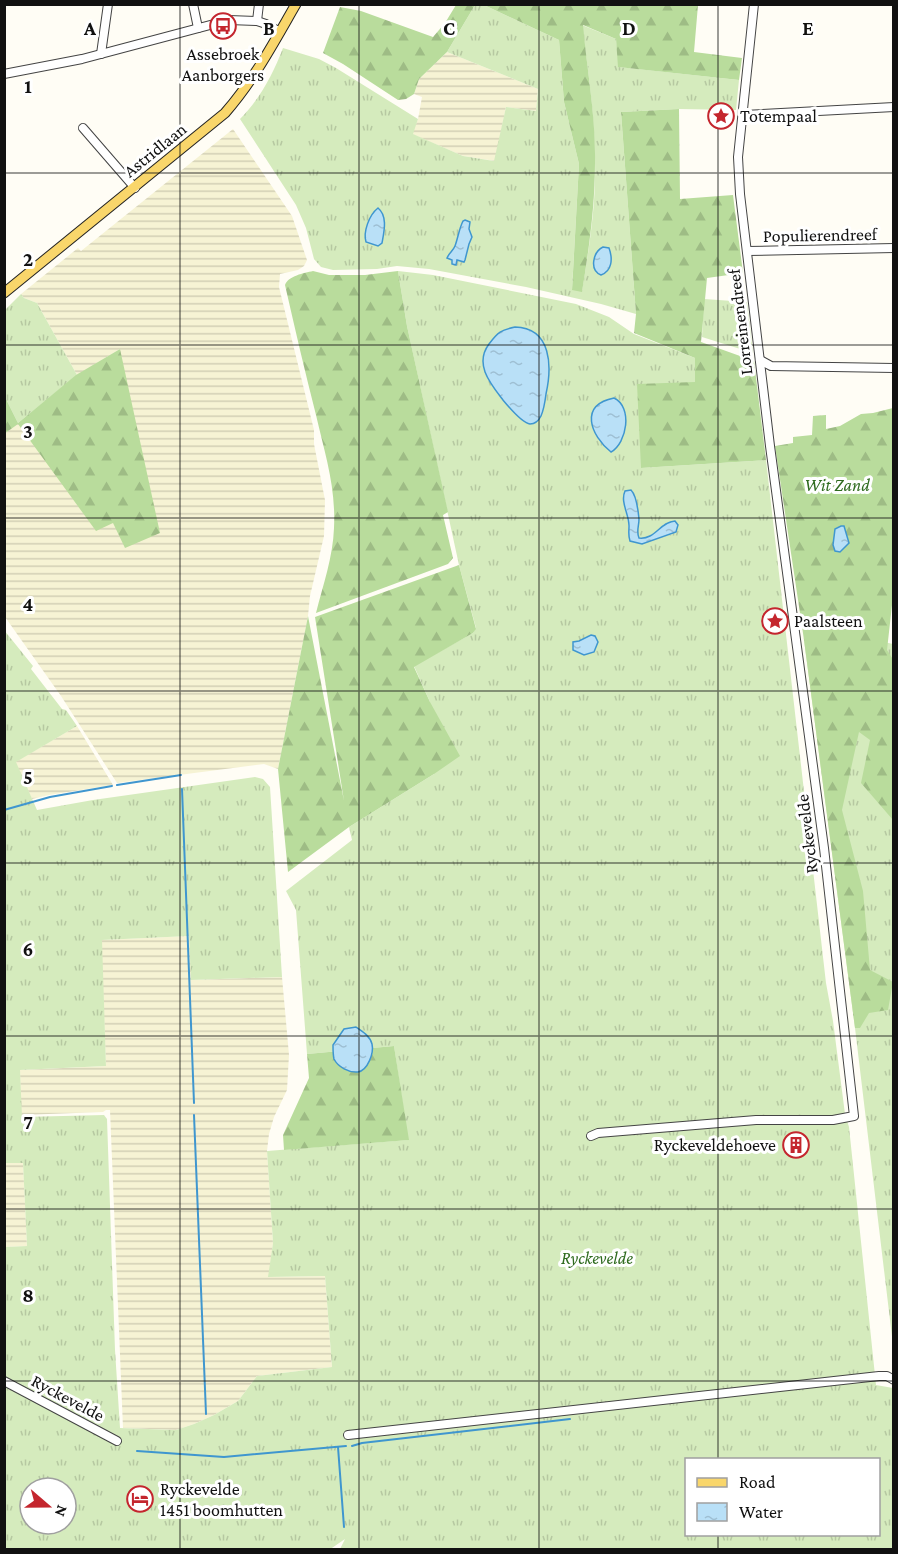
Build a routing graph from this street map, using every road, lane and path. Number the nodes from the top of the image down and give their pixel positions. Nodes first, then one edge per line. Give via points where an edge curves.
1 (108, 4) edge
2 (193, 4) edge
3 (259, 4) edge
4 (296, 4) edge
5 (754, 4) edge
6 (257, 21) junction
7 (198, 28) junction
8 (280, 32) junction
9 (101, 54) junction
10 (4, 74) edge
11 (894, 107) edge
12 (743, 115) junction
13 (83, 128) dead end
14 (135, 188) junction
15 (894, 248) edge
16 (747, 252) junction
17 (4, 293) edge
18 (760, 360) junction
19 (894, 368) edge
20 (795, 634) joint
21 (591, 1136) dead end
22 (894, 1380) edge
23 (4, 1381) edge
24 (348, 1435) dead end
25 (117, 1441) dead end

1 - 9 street
2 - 7 street
3 - 6 street
4 - 8 main road, Astridlaan
5 - 12 street, Lorreinendreef
6 - 7 street via 229,20
6 - 8 street
7 - 9 street
8 - 14 main road, Astridlaan via 247,86 225,113
9 - 10 street
11 - 12 street
12 - 16 street, Lorreinendreef via 738,157
13 - 14 street
14 - 17 main road, Astridlaan
15 - 16 street, Populierendreef
16 - 18 street, Lorreinendreef
18 - 19 street via 771,366
18 - 20 street, Lorreinendreef
20 - 21 street, Ryckevelde via 854,1116 833,1120 756,1120
22 - 24 street via 887,1376
23 - 25 street, Ryckevelde

